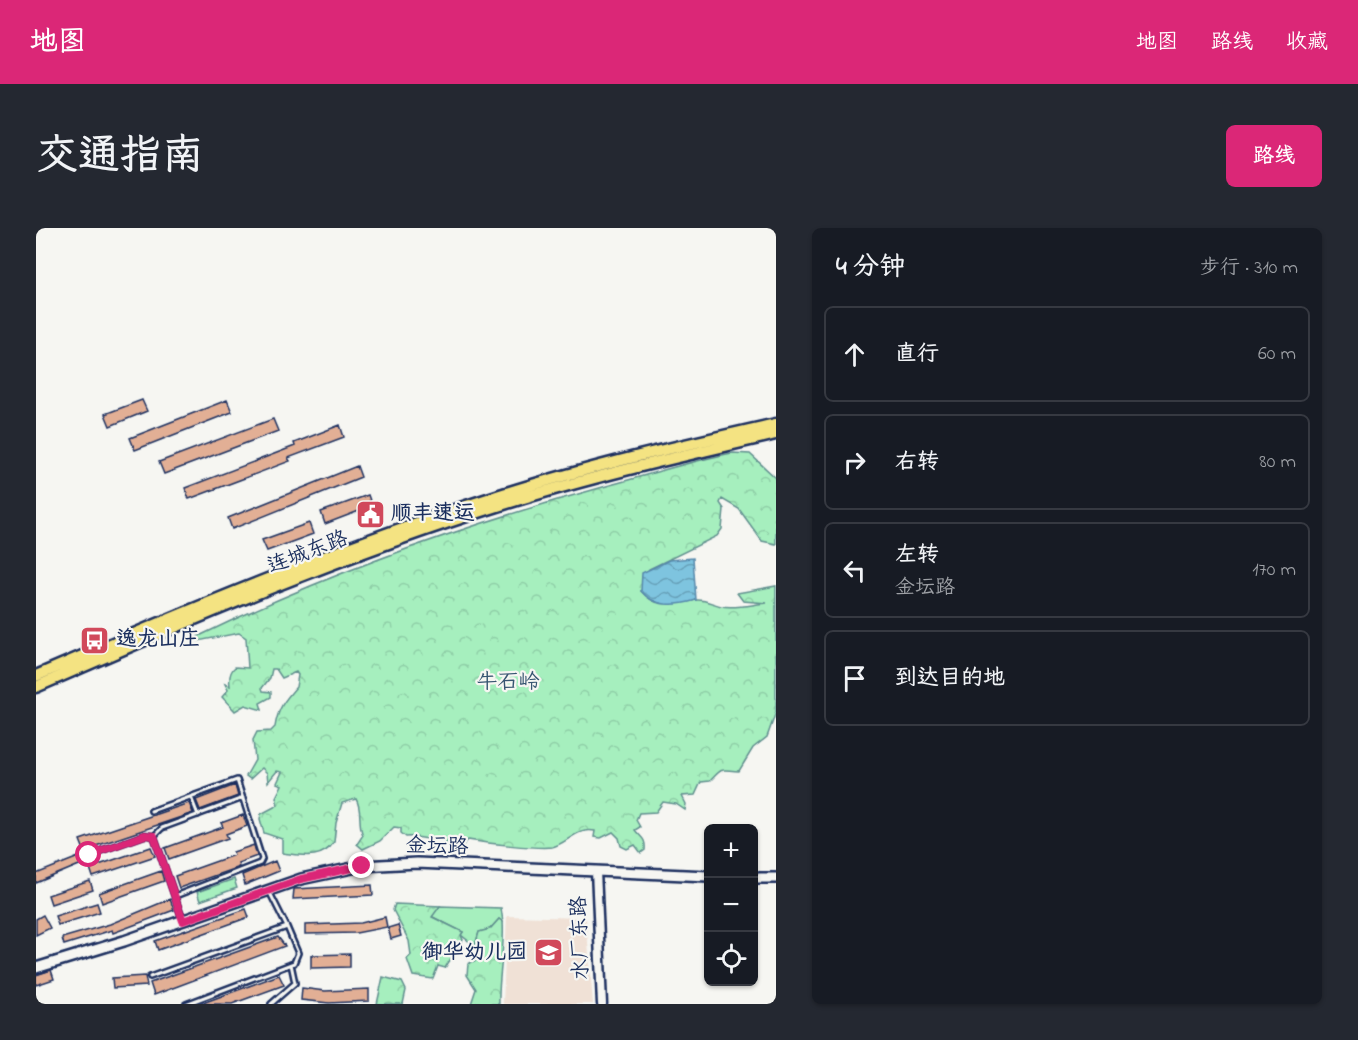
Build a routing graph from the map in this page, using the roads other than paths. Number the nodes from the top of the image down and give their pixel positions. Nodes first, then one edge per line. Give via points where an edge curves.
1 (776, 424) edge
2 (776, 434) edge
3 (36, 676) edge
4 (36, 687) edge
5 (191, 797) junction
6 (243, 798) junction
7 (151, 811) dead end
8 (198, 815) junction
9 (154, 836) junction
10 (89, 855) dead end
11 (596, 871) junction
12 (704, 876) edge
13 (758, 878) edge
14 (776, 878) edge
15 (268, 890) junction
16 (175, 896) junction
17 (183, 921) junction
18 (287, 927) junction
19 (291, 964) junction
20 (36, 968) edge
21 (150, 977) dead end
22 (186, 1004) edge
23 (271, 1004) edge
24 (602, 1004) edge

1 - 3 main road, 连城东路 via 577,472 423,521 260,582
2 - 4 main road, 连城东路 via 579,482 425,530 273,587
5 - 6 lane via 237,780
5 - 7 lane
5 - 8 lane
6 - 8 lane
6 - 16 lane via 260,863
8 - 9 lane via 162,828
9 - 10 lane via 145,835
9 - 16 lane
11 - 12 main road, 金坛路
11 - 15 main road, 金坛路 via 380,864 321,874
11 - 24 street, 水厂东路
13 - 14 main road
15 - 17 main road, 金坛路
15 - 18 lane
16 - 17 lane
17 - 20 main road, 金坛路
18 - 19 lane via 298,953
18 - 21 lane
19 - 22 lane
19 - 23 lane via 295,983

